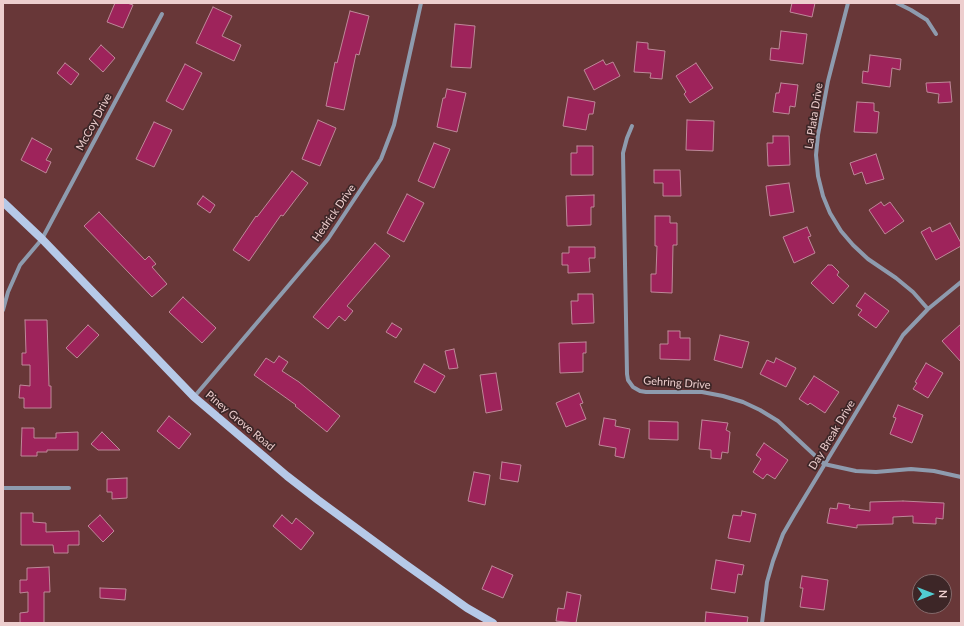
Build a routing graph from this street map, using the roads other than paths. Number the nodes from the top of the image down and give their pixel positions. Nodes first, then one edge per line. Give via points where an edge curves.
1 (421, 3) edge
2 (848, 3) edge
3 (897, 3) edge
4 (162, 14) dead end
5 (936, 34) dead end
6 (632, 126) dead end
7 (3, 202) edge
8 (42, 239) junction
9 (961, 282) edge
10 (928, 309) junction
11 (3, 310) edge
12 (194, 397) junction
13 (824, 464) junction
14 (961, 477) edge
15 (3, 488) edge
16 (69, 488) dead end
17 (492, 623) edge
18 (762, 623) edge

1 - 12 street, Hedrick Drive via 394,125 381,159 328,239
2 - 10 street, La Plata Drive via 828,81 818,135 816,156 823,196 841,231 853,245 913,292
3 - 5 street via 927,20
4 - 8 street, McCoy Drive
6 - 13 street, Gehring Drive via 623,153 628,380 633,387 640,390 702,392 743,402 778,422
7 - 8 main road, Piney Grove Road
8 - 11 street, McCoy Drive via 20,265
8 - 12 main road, Piney Grove Road
9 - 10 street, Day Break Drive
10 - 13 street, Day Break Drive via 903,335
12 - 17 main road, Piney Grove Road via 318,500 411,569
13 - 14 street via 856,471 911,469
13 - 18 street, Day Break Drive via 794,515 773,561 767,582
15 - 16 street

